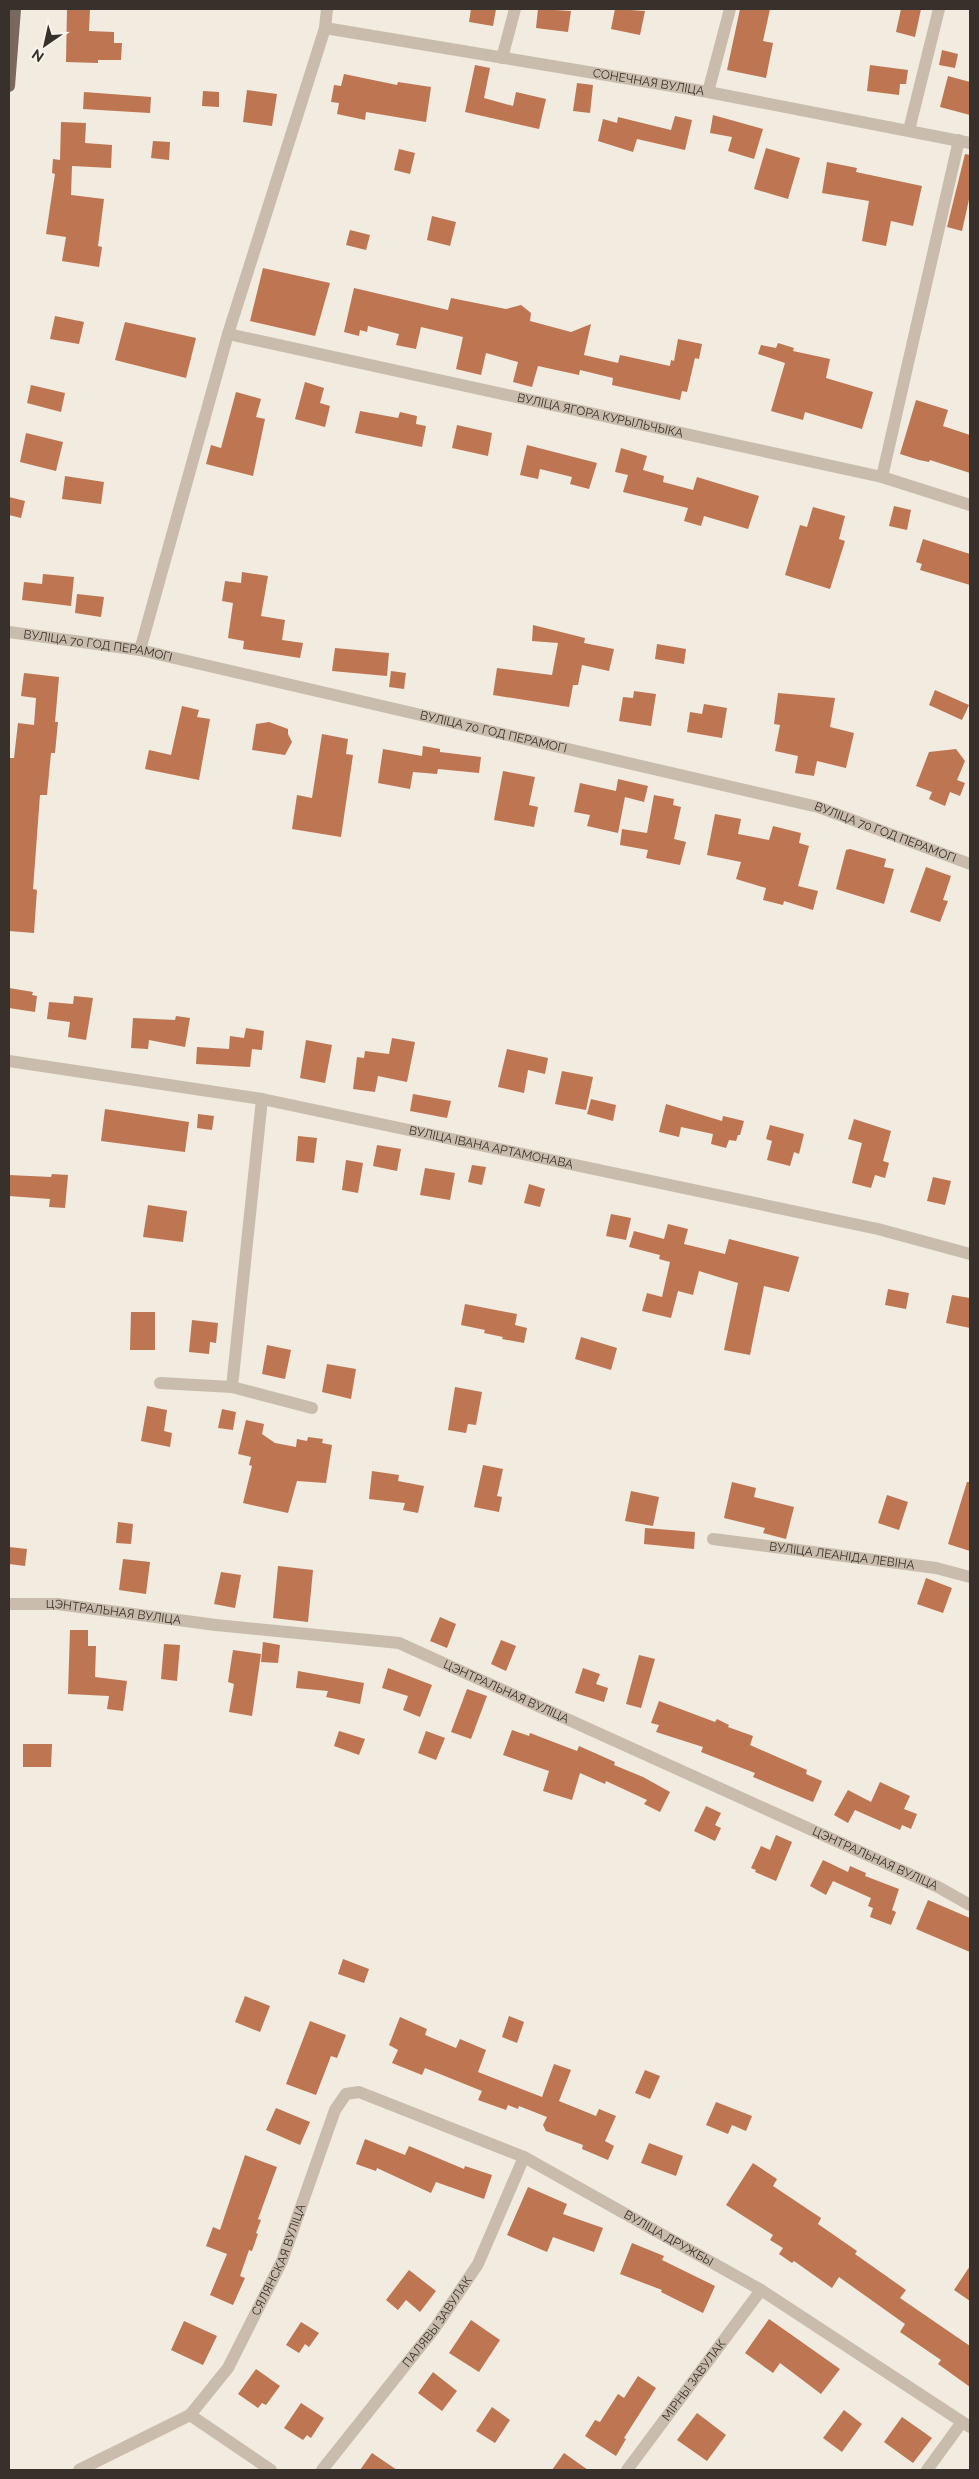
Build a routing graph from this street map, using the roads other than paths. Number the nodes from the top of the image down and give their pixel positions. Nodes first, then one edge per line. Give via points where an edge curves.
1 (15, 9) edge
2 (327, 9) edge
3 (515, 9) edge
4 (730, 9) edge
5 (939, 9) edge
6 (325, 28) junction
7 (502, 58) junction
8 (9, 86) edge
9 (708, 92) junction
10 (909, 130) junction
11 (964, 141) edge
12 (228, 334) junction
13 (882, 477) junction
14 (970, 506) edge
15 (9, 632) edge
16 (140, 650) junction
17 (970, 864) edge
18 (9, 1061) edge
19 (262, 1099) junction
20 (970, 1254) edge
21 (160, 1383) dead end
22 (232, 1387) junction
23 (312, 1408) dead end
24 (713, 1539) dead end
25 (970, 1577) edge
26 (9, 1604) edge
27 (970, 1904) edge
28 (346, 2094) joint
29 (524, 2157) junction
30 (761, 2290) junction
31 (190, 2414) junction
32 (966, 2425) edge
33 (78, 2470) edge
34 (271, 2470) edge
35 (322, 2470) edge
36 (627, 2470) edge
37 (927, 2470) edge

1 - 8 main road
2 - 6 street
3 - 7 street
4 - 9 street
5 - 10 street
6 - 7 street, СОНЕЧНАЯ ВУЛІЦА
6 - 12 street
7 - 9 street, СОНЕЧНАЯ ВУЛІЦА
9 - 10 street, СОНЕЧНАЯ ВУЛІЦА
10 - 11 street, СОНЕЧНАЯ ВУЛІЦА
11 - 13 street
12 - 13 street, ВУЛІЦА ЯГОРА КУРЫЛЬЧЫКА
12 - 16 street
13 - 14 street, ВУЛІЦА ЯГОРА КУРЫЛЬЧЫКА
15 - 16 street, ВУЛІЦА 70 ГОД ПЕРАМОГІ
16 - 17 street, ВУЛІЦА 70 ГОД ПЕРАМОГІ via 818,807
18 - 19 street, ВУЛІЦА ІВАНА АРТАМОНАВА
19 - 20 street, ВУЛІЦА ІВАНА АРТАМОНАВА via 878,1229
19 - 22 street
21 - 22 street
22 - 23 street
24 - 25 street, ВУЛІЦА ЛЕАНІДА ЛЕВІНА via 936,1568
26 - 27 street, ЦЭНТРАЛЬНАЯ ВУЛІЦА via 57,1604 216,1625 399,1643
28 - 29 street, ВУЛІЦА ДРУЖБЫ via 360,2092
28 - 31 street, СЯЛЯНСКАЯ ВУЛІЦА via 335,2110 282,2261 228,2368
29 - 30 street, ВУЛІЦА ДРУЖБЫ
29 - 35 street, ПАЛЯВЫ ЗАВУЛАК via 478,2264 435,2328
30 - 32 street, ВУЛІЦА ДРУЖБЫ
30 - 36 street, МІРНЫ ЗАВУЛАК
31 - 33 street
31 - 34 street
32 - 37 street

